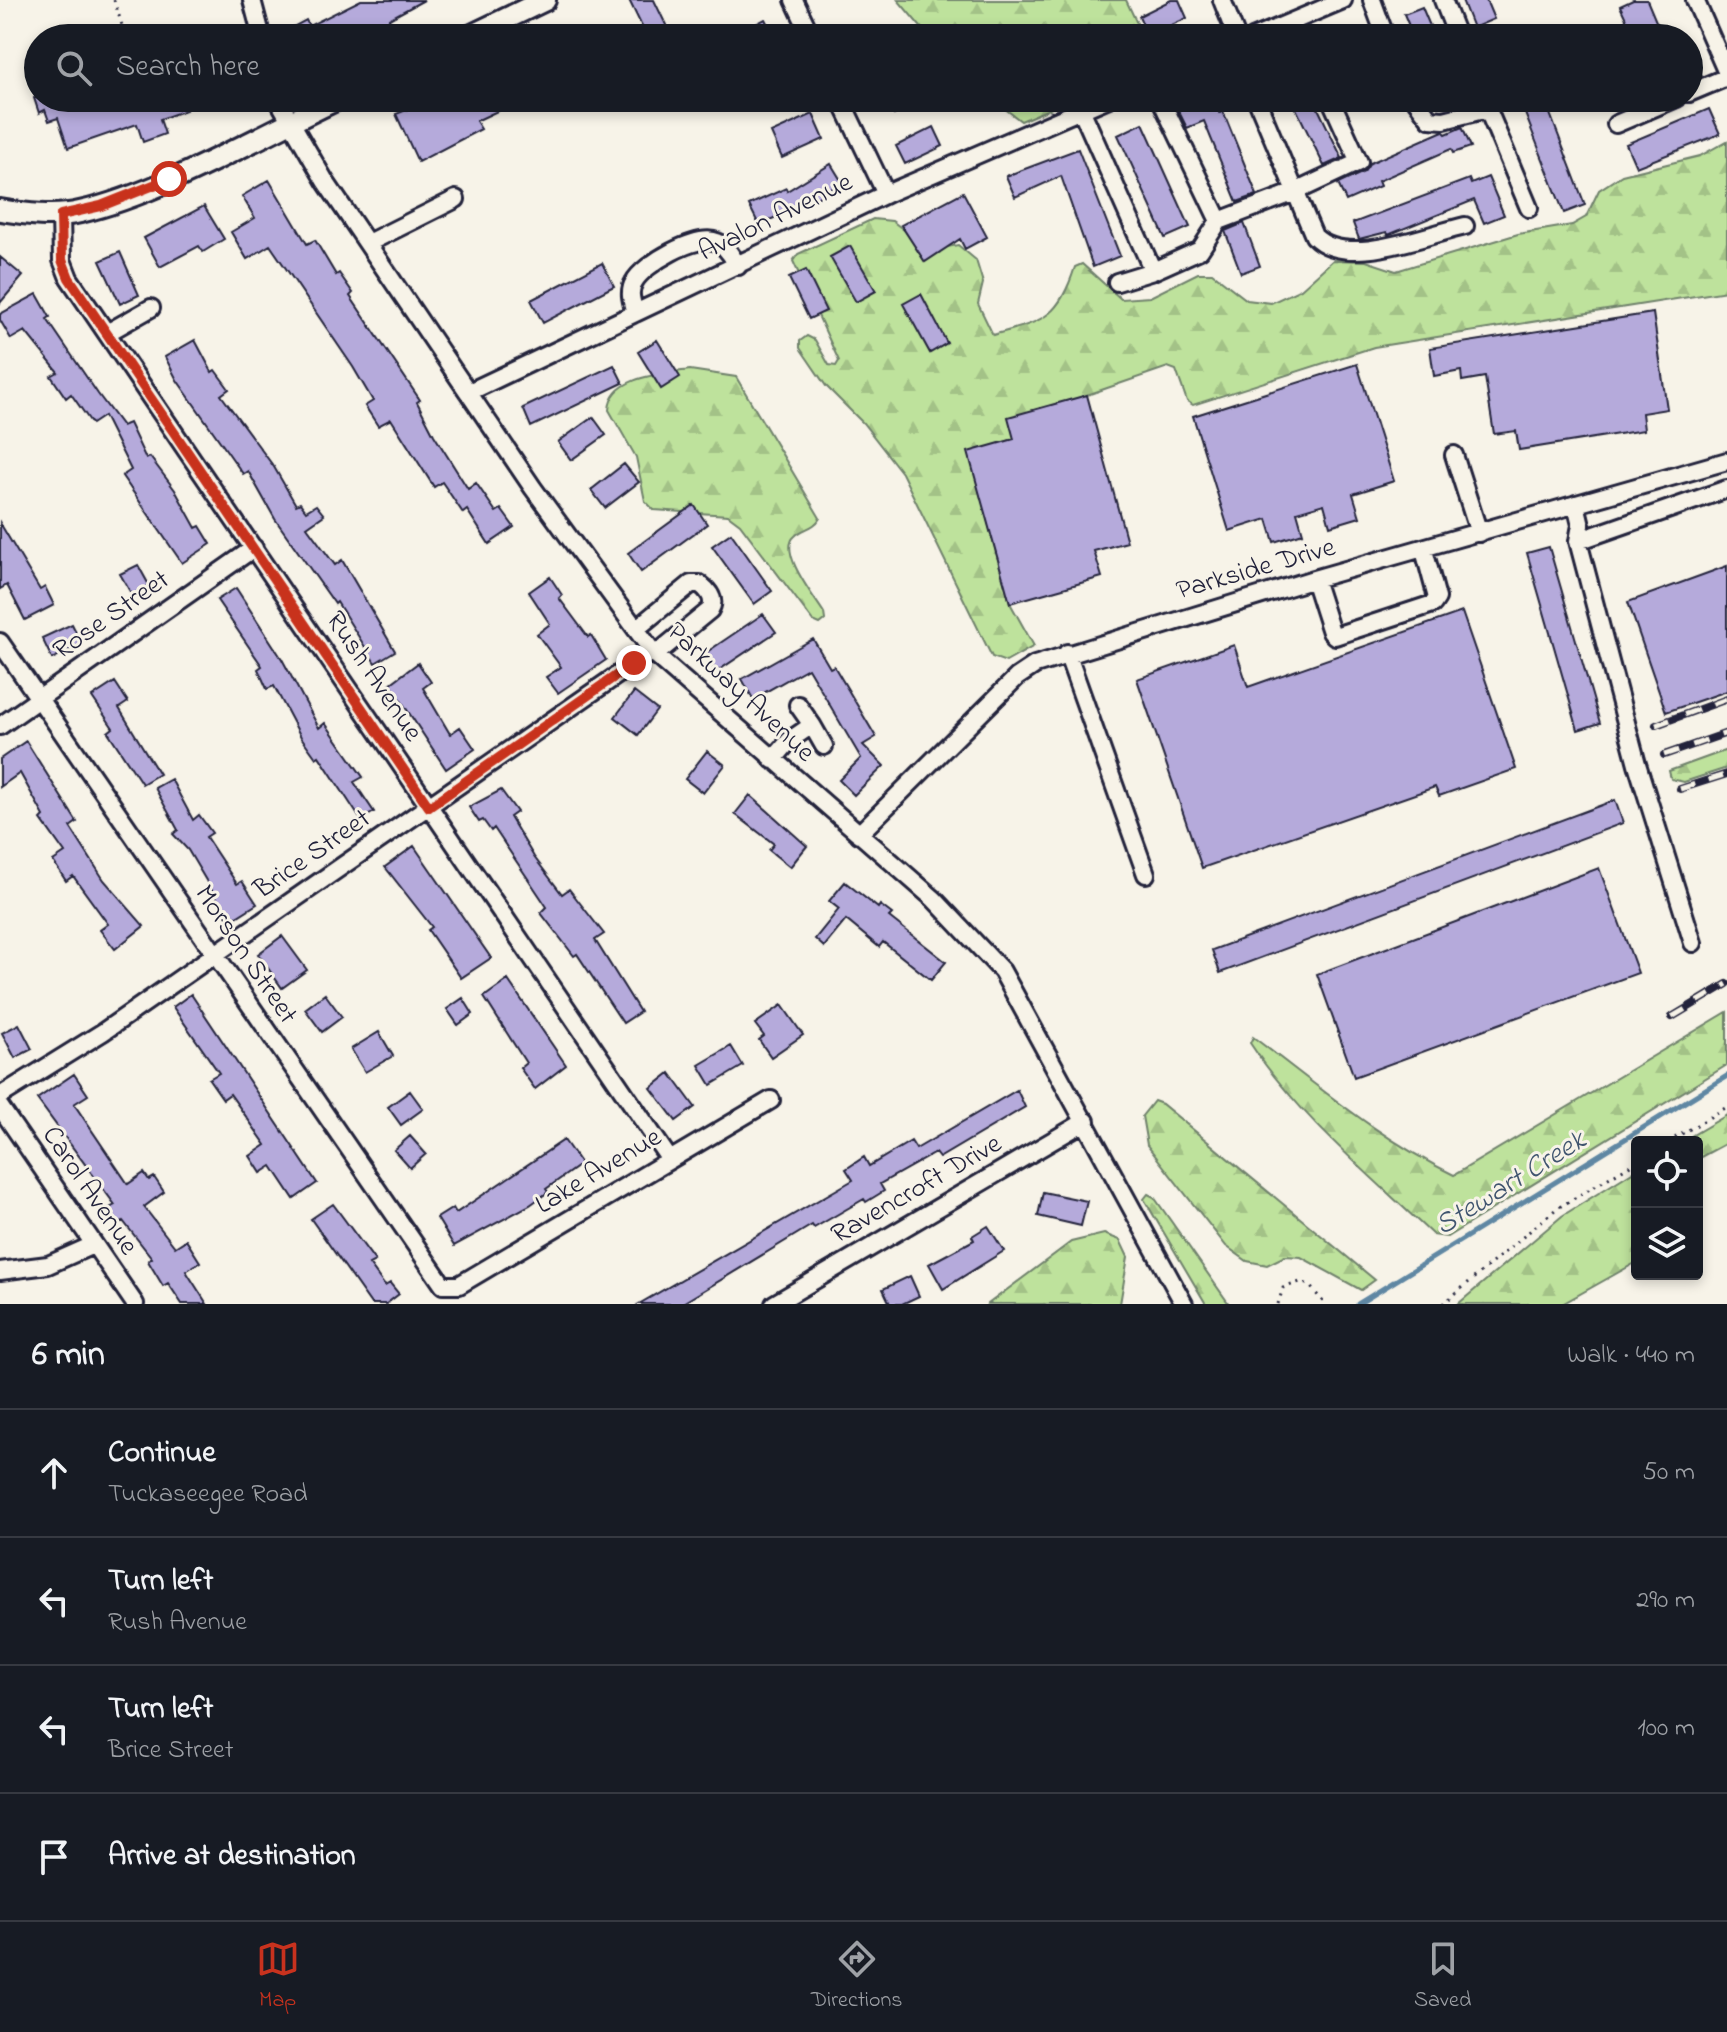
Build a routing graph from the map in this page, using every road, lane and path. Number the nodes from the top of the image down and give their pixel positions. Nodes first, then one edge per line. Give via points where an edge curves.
1 (114, 0) edge
2 (252, 0) edge
3 (545, 0) edge
4 (794, 0) edge
5 (1222, 0) edge
6 (1343, 0) edge
7 (1372, 0) edge
8 (1443, 0) edge
9 (1695, 0) edge
10 (122, 24) edge
11 (258, 24) edge
12 (495, 24) edge
13 (805, 24) edge
14 (1231, 24) edge
15 (1286, 24) edge
16 (1381, 24) edge
17 (1452, 24) edge
18 (1727, 75) edge
19 (1703, 86) edge
20 (284, 112) edge
21 (310, 112) edge
22 (847, 112) edge
23 (1074, 112) edge
24 (1082, 112) edge
25 (1167, 112) edge
26 (1262, 112) edge
27 (1336, 112) edge
28 (1425, 112) edge
29 (1463, 112) edge
30 (1489, 112) edge
31 (1644, 112) edge
32 (289, 122) junction
33 (1616, 124) dead end
34 (1295, 192) junction
35 (886, 194) junction
36 (456, 199) dead end
37 (1529, 208) dead end
38 (0, 210) edge
39 (61, 215) junction
40 (1219, 221) junction
41 (1465, 226) dead end
42 (368, 243) junction
43 (738, 266) junction
44 (1153, 271) junction
45 (1117, 282) dead end
46 (151, 308) dead end
47 (635, 313) junction
48 (107, 333) junction
49 (469, 392) junction
50 (1454, 455) dead end
51 (1727, 461) edge
52 (1727, 489) edge
53 (1576, 504) junction
54 (1479, 533) junction
55 (1578, 541) junction
56 (254, 548) junction
57 (1424, 550) junction
58 (1314, 579) junction
59 (636, 629) junction
60 (0, 642) edge
61 (654, 653) junction
62 (1067, 653) junction
63 (40, 699) junction
64 (798, 705) dead end
65 (812, 725) junction
66 (0, 726) edge
67 (824, 746) dead end
68 (773, 760) junction
69 (429, 807) junction
70 (859, 834) junction
71 (1146, 874) dead end
72 (1693, 943) dead end
73 (214, 955) junction
74 (0, 1096) edge
75 (771, 1100) dead end
76 (0, 1107) edge
77 (1727, 1107) edge
78 (1086, 1121) junction
79 (1678, 1136) edge
80 (670, 1160) junction
81 (1631, 1165) edge
82 (93, 1245) junction
83 (0, 1271) edge
84 (454, 1287) joint
85 (135, 1304) edge
86 (774, 1304) edge
87 (1184, 1304) edge
88 (1278, 1304) edge
89 (1325, 1304) edge
90 (1443, 1304) edge

1 - 10 path
2 - 11 street
3 - 12 main road
4 - 13 street
5 - 14 street
6 - 15 street
7 - 16 street
8 - 17 street
9 - 18 street
18 - 19 street
20 - 32 street, Parkway Avenue
21 - 32 main road
22 - 35 street
23 - 35 street, Avalon Avenue
24 - 44 street
25 - 40 street
26 - 34 street
27 - 34 street via 1359,162
28 - 29 street via 1430,119 1444,120
30 - 37 street
31 - 33 street
32 - 39 main road via 169,179 101,206
32 - 42 street, Parkway Avenue
34 - 40 street
34 - 41 street via 1314,236 1341,251
35 - 43 street, Avalon Avenue
36 - 42 street
38 - 39 main road
39 - 48 street, Rush Avenue via 62,260 69,278
40 - 44 street via 1200,250
42 - 49 street, Parkway Avenue
43 - 47 street, Avalon Avenue
43 - 47 street via 715,241 681,248 636,277 630,295
44 - 45 street
46 - 48 street
47 - 49 street, Avalon Avenue
48 - 56 street, Rush Avenue
49 - 59 street, Parkway Avenue
50 - 54 street
51 - 53 street, Parkside Drive
52 - 55 street
53 - 54 street, Parkside Drive
53 - 55 street
54 - 57 street, Parkside Drive
55 - 72 street via 1637,764
56 - 63 street, Rose Street
56 - 69 street, Rush Avenue
57 - 58 street, Parkside Drive
57 - 58 street via 1437,598 1433,604 1335,636
58 - 62 street, Parkside Drive
59 - 61 street, Parkway Avenue
59 - 61 street, Brice Street via 691,584 709,592 710,610
60 - 63 street, Morson Street
61 - 68 street, Parkway Avenue
61 - 69 street, Brice Street
62 - 70 street, Parkside Drive via 1017,677
62 - 71 street
63 - 66 street, Rose Street
63 - 73 street, Morson Street
64 - 65 street
65 - 67 street
65 - 68 street
68 - 70 street, Parkway Avenue
69 - 73 street, Brice Street
69 - 80 street, Rush Avenue
70 - 78 street, Parkway Avenue via 934,899 1002,971
73 - 74 street, Brice Street
73 - 84 street, Morson Street via 436,1279
75 - 80 street, Lake Avenue
76 - 82 street, Carol Avenue
77 - 79 path
78 - 86 street, Ravencroft Drive
78 - 87 street, Parkway Avenue
80 - 84 street, Lake Avenue
81 - 90 path via 1556,1209
82 - 83 street via 48,1265
82 - 85 street, Carol Avenue
88 - 89 path via 1283,1288 1291,1283 1309,1285

